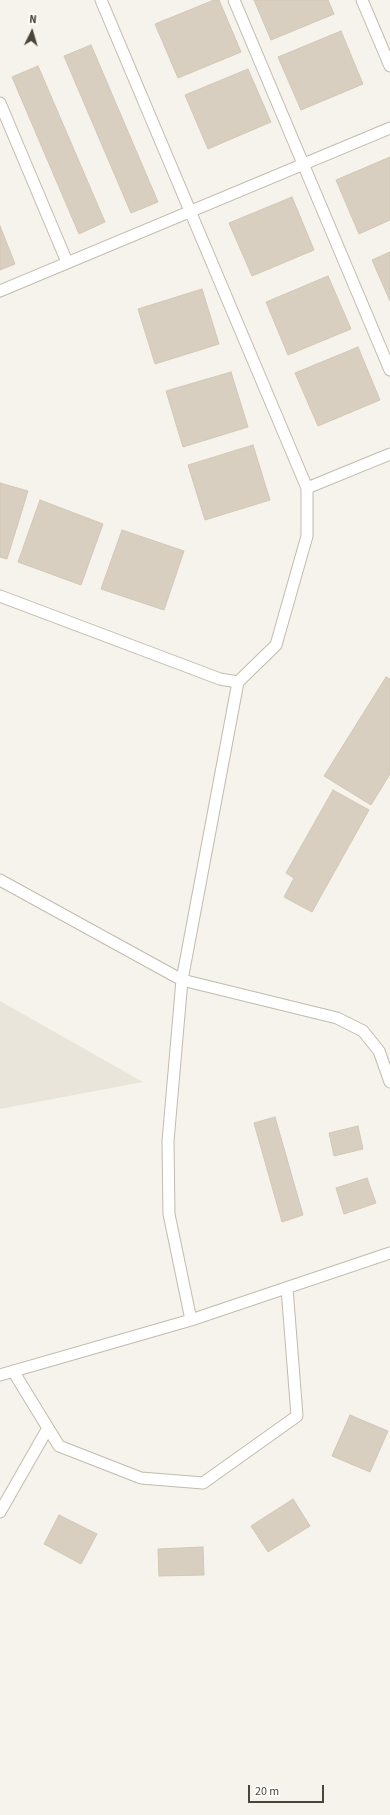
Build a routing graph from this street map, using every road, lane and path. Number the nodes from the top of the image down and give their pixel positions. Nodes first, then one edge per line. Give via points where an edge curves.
1 (101, 0) edge
2 (234, 0) edge
3 (362, 0) edge
4 (390, 66) edge
5 (0, 103) edge
6 (390, 128) edge
7 (303, 164) junction
8 (190, 211) junction
9 (67, 262) junction
10 (0, 291) edge
11 (390, 370) edge
12 (390, 454) edge
13 (307, 488) junction
14 (0, 596) edge
15 (238, 682) junction
16 (0, 880) edge
17 (182, 980) junction
18 (390, 1082) edge
19 (390, 1253) edge
20 (287, 1288) junction
21 (191, 1320) junction
22 (13, 1371) junction
23 (0, 1375) edge
24 (48, 1428) junction
25 (0, 1512) edge

1 - 8 lane
2 - 7 lane
3 - 4 lane
5 - 9 lane
6 - 7 lane
7 - 8 lane
7 - 11 lane
8 - 9 lane
8 - 13 lane
9 - 10 lane
12 - 13 lane
13 - 15 lane via 307,536 276,645
14 - 15 lane via 220,678
15 - 17 lane
16 - 17 lane
17 - 18 lane via 337,1018 363,1031 380,1051
17 - 21 lane via 168,1141 168,1214
19 - 20 lane
20 - 21 lane
20 - 24 lane via 297,1416 203,1483 140,1478 59,1446
21 - 22 lane
22 - 23 lane
22 - 24 lane
24 - 25 lane

